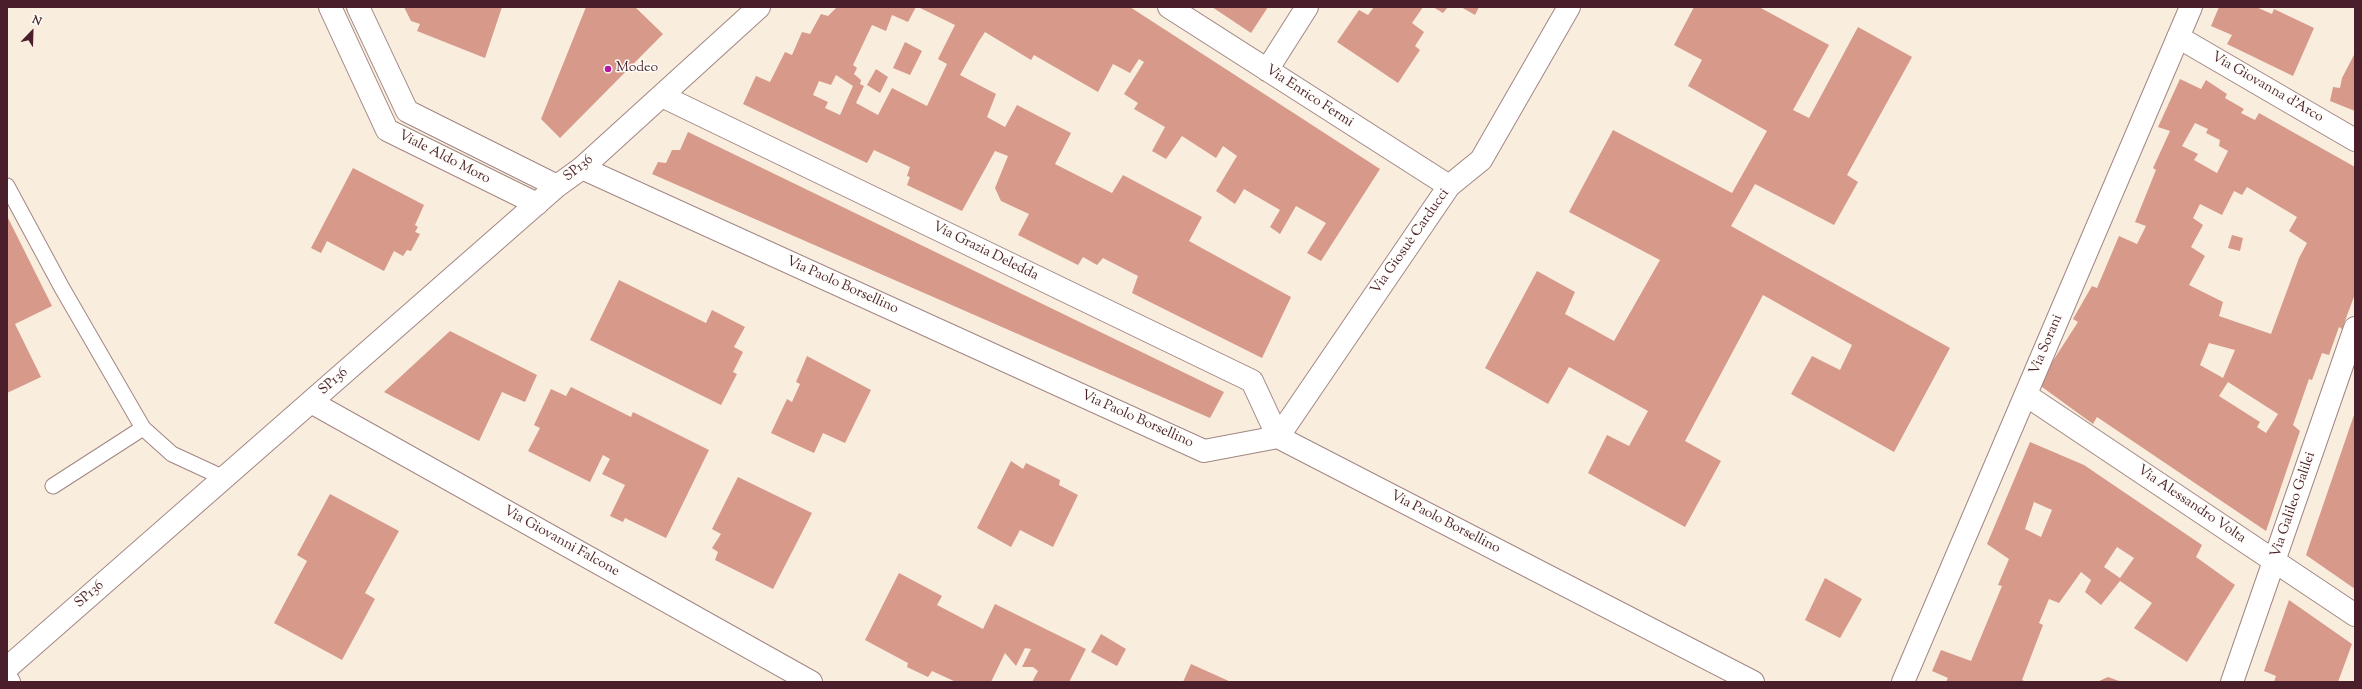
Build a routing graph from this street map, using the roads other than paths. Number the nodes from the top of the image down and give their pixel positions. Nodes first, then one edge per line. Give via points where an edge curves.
1 (330, 7) edge
2 (358, 7) edge
3 (759, 7) edge
4 (1169, 7) edge
5 (1307, 7) edge
6 (1569, 7) edge
7 (2191, 7) edge
8 (2178, 37) junction
9 (1267, 70) junction
10 (662, 96) junction
11 (2355, 140) edge
12 (582, 168) junction
13 (7, 186) edge
14 (557, 186) junction
15 (1449, 186) junction
16 (537, 204) junction
17 (2355, 328) edge
18 (2026, 395) junction
19 (311, 402) junction
20 (143, 428) junction
21 (1278, 437) junction
22 (224, 478) junction
23 (53, 486) dead end
24 (2274, 561) junction
25 (2355, 615) edge
26 (7, 668) edge
27 (811, 682) edge
28 (1753, 682) edge
29 (1903, 682) edge
30 (2232, 682) edge

1 - 16 street, Viale Aldo Moro via 387,130
2 - 14 street, Viale Aldo Moro via 407,111
3 - 10 street, SP136
4 - 9 street, Via Enrico Fermi
5 - 9 street
6 - 15 street, Via Giosuè Carducci via 1481,160
7 - 8 street, Via Sorani
8 - 11 street, Via Giovanna d'Arco
8 - 18 street, Via Sorani
9 - 15 street, Via Enrico Fermi
10 - 12 street, SP136
10 - 21 street, Via Grazia Deledda via 1252,382
12 - 14 street, SP136
12 - 21 street, Via Paolo Borsellino via 1204,450
13 - 20 lane via 62,288
14 - 16 street, SP136
15 - 21 street, Via Giosuè Carducci
16 - 19 street, SP136
17 - 24 street, Via Galileo Galilei
18 - 24 street, Via Alessandro Volta
18 - 29 street, Via Sorani
19 - 22 street, SP136
19 - 27 street, Via Giovanni Falcone
20 - 22 lane via 172,454
20 - 23 lane
21 - 28 street, Via Paolo Borsellino
22 - 26 street, SP136
24 - 25 street, Via Alessandro Volta
24 - 30 street, Via Galileo Galilei

